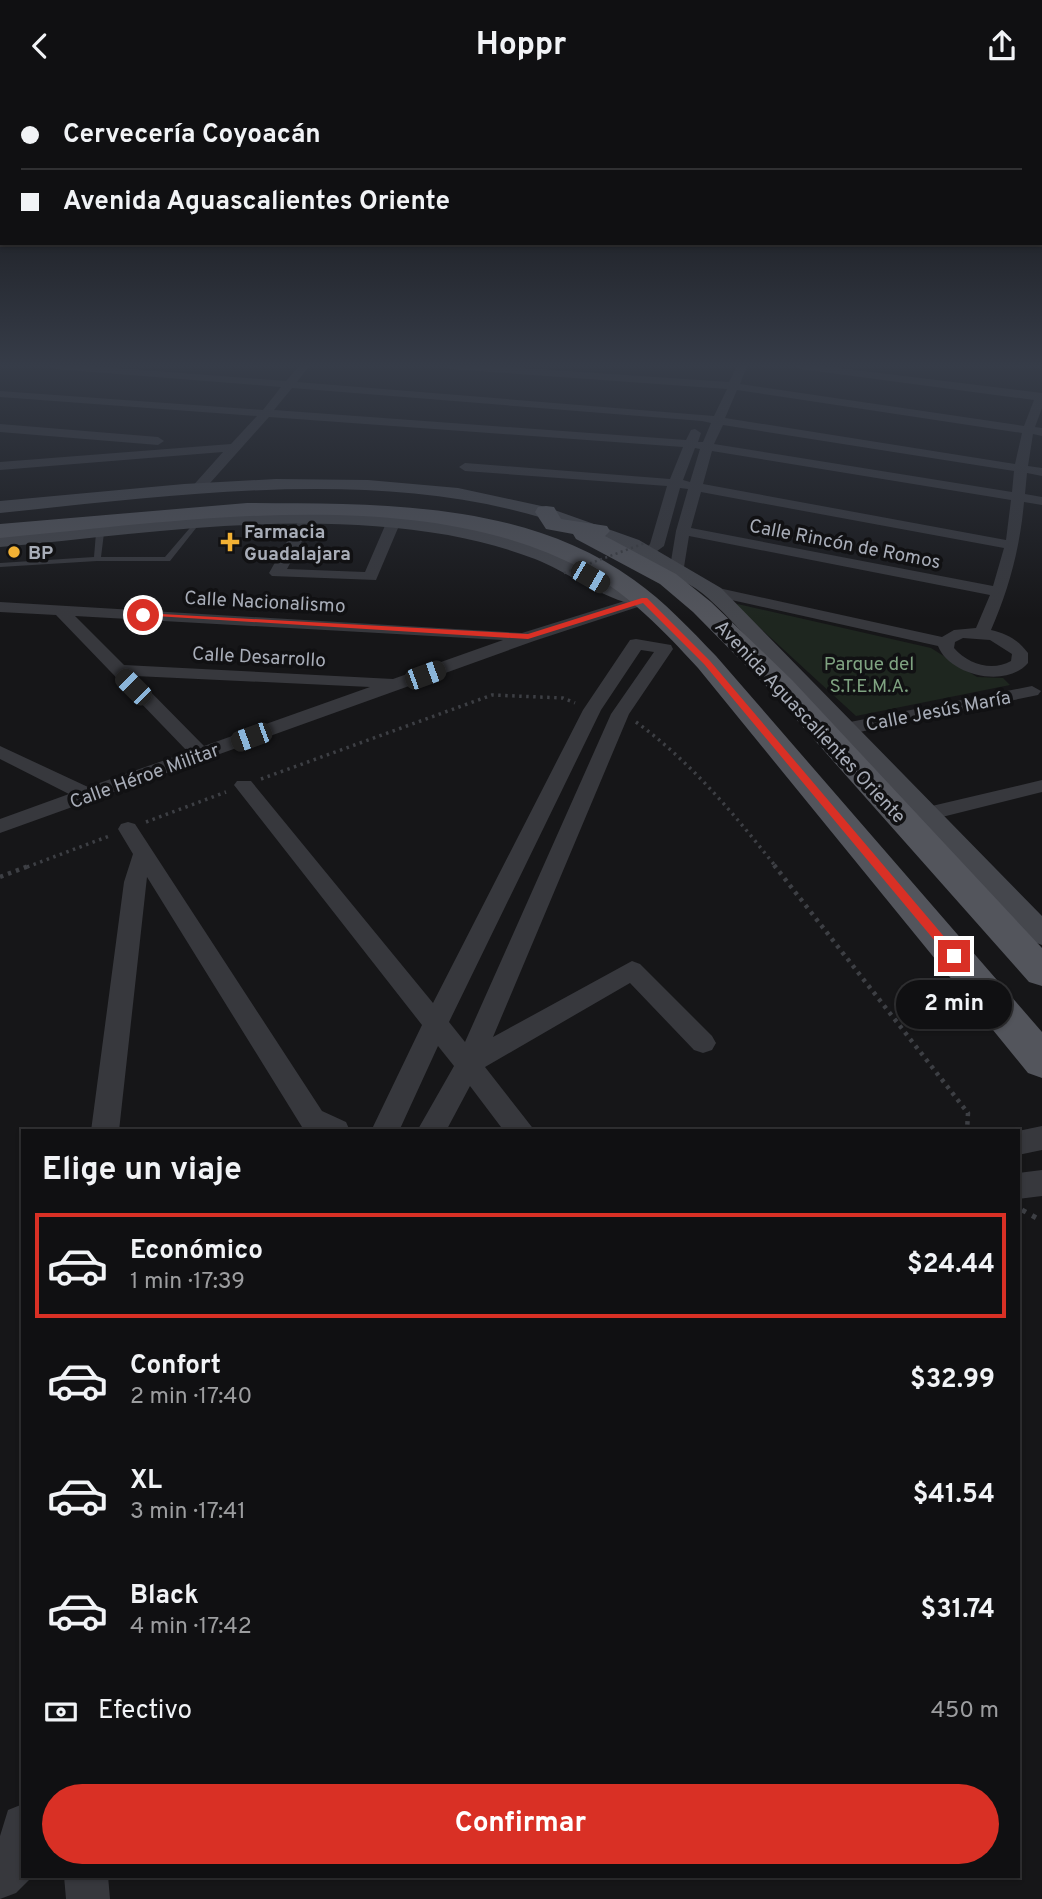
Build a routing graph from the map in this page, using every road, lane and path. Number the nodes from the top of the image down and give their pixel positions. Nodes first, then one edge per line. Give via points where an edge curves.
1 (186, 450) edge
2 (232, 450) edge
3 (249, 450) edge
4 (688, 450) edge
5 (706, 450) edge
6 (728, 450) edge
7 (903, 450) edge
8 (1028, 450) edge
9 (0, 466) edge
10 (236, 466) dead end
11 (1021, 469) junction
12 (1042, 473) edge
13 (675, 483) junction
14 (214, 484) junction
15 (286, 484) junction
16 (695, 486) junction
17 (358, 491) junction
18 (454, 492) junction
19 (1018, 497) junction
20 (1042, 501) edge
21 (0, 507) edge
22 (0, 514) edge
23 (402, 515) junction
24 (314, 517) junction
25 (197, 523) junction
26 (0, 531) edge
27 (683, 531) junction
28 (100, 533) junction
29 (556, 539) junction
30 (0, 541) edge
31 (512, 545) junction
32 (1012, 545) junction
33 (647, 548) junction
34 (97, 559) junction
35 (0, 565) edge
36 (677, 567) junction
37 (714, 592) junction
38 (1000, 592) junction
39 (645, 600) junction
40 (0, 607) edge
41 (61, 611) junction
42 (982, 633) junction
43 (528, 637) junction
44 (946, 643) junction
45 (775, 655) junction
46 (1014, 667) junction
47 (116, 670) junction
48 (989, 670) junction
49 (399, 684) junction
50 (782, 686) junction
51 (1032, 692) edge
52 (592, 710) junction
53 (620, 714) junction
54 (845, 729) junction
55 (0, 752) edge
56 (201, 754) junction
57 (244, 785) junction
58 (1042, 786) edge
59 (87, 795) junction
60 (926, 814) junction
61 (0, 826) edge
62 (128, 829) junction
63 (143, 855) junction
64 (0, 877) edge
65 (1037, 923) edge
66 (1042, 972) edge
67 (435, 1024) junction
68 (703, 1043) dead end
69 (1042, 1061) edge
70 (470, 1063) junction
71 (105, 1129) edge
72 (332, 1129) edge
73 (386, 1129) edge
74 (432, 1129) edge
75 (520, 1129) edge
76 (967, 1129) edge
77 (1042, 1138) edge
78 (1020, 1143) edge
79 (1042, 1184) edge
80 (1020, 1186) edge
81 (1020, 1208) edge
82 (1042, 1221) edge
83 (86, 1878) edge
84 (88, 1899) edge

1 - 9 street
2 - 14 street
3 - 10 street
4 - 13 street
5 - 16 street
6 - 19 street
7 - 11 street
8 - 11 street
11 - 12 street
11 - 19 street
13 - 16 street
13 - 18 street via 468,462
13 - 33 street via 657,545
14 - 15 street
14 - 21 street
15 - 17 main road
15 - 18 street via 358,483
16 - 27 street
16 - 32 street
17 - 22 main road, Avenida Aguascalientes Oriente via 218,495
17 - 29 main road, Avenida Aguascalientes Oriente via 453,500 529,516
18 - 29 street
19 - 20 street
19 - 32 street
23 - 24 main road
23 - 24 street via 371,577 277,573
23 - 26 main road, Avenida Aguascalientes Oriente via 247,509
23 - 29 main road, Avenida Aguascalientes Oriente
23 - 31 street
24 - 25 street
25 - 28 street
25 - 34 lane via 167,559
27 - 36 street
27 - 38 street, Calle Rincón de Romos
28 - 30 street
28 - 34 lane
29 - 31 main road
29 - 33 path, bridge
29 - 33 street via 604,532
29 - 39 main road, Avenida Aguascalientes Oriente
29 - 50 main road, Avenida Aguascalientes Oriente via 602,543 668,579
31 - 39 street
32 - 38 street
33 - 36 street
34 - 35 lane
36 - 37 street
37 - 44 street
37 - 45 street
38 - 42 street
39 - 43 street, Calle Héroe Militar
39 - 69 main road, Avenida Aguascalientes Oriente via 707,662
40 - 41 street, Calle Nacionalismo
41 - 43 street, Calle Nacionalismo
41 - 47 street
42 - 44 street via 955,635
42 - 46 street via 1017,648 1021,658
43 - 49 street, Calle Héroe Militar
44 - 48 street via 957,660
45 - 50 main road
45 - 54 street
46 - 48 street
46 - 51 street
47 - 49 street, Calle Desarrollo
47 - 56 street
48 - 51 street
49 - 56 street, Calle Héroe Militar
50 - 66 main road, Avenida Aguascalientes Oriente
51 - 54 street, Calle Jesús María
52 - 53 street
52 - 53 street via 636,644 665,649
52 - 57 path via 563,698 492,695
52 - 67 street
53 - 70 street
53 - 76 path via 642,724 665,743 750,834 968,1113
54 - 60 street
55 - 59 street
56 - 59 street, Calle Héroe Militar
57 - 62 path
57 - 67 street
58 - 60 street
59 - 61 street, Calle Héroe Militar
60 - 65 street
62 - 63 street
62 - 64 path
63 - 71 street via 135,882
63 - 72 street via 312,1119
67 - 70 street
67 - 73 street
68 - 70 street via 632,970
70 - 74 street
70 - 75 street
77 - 78 street
79 - 80 street
81 - 82 path
83 - 84 street

